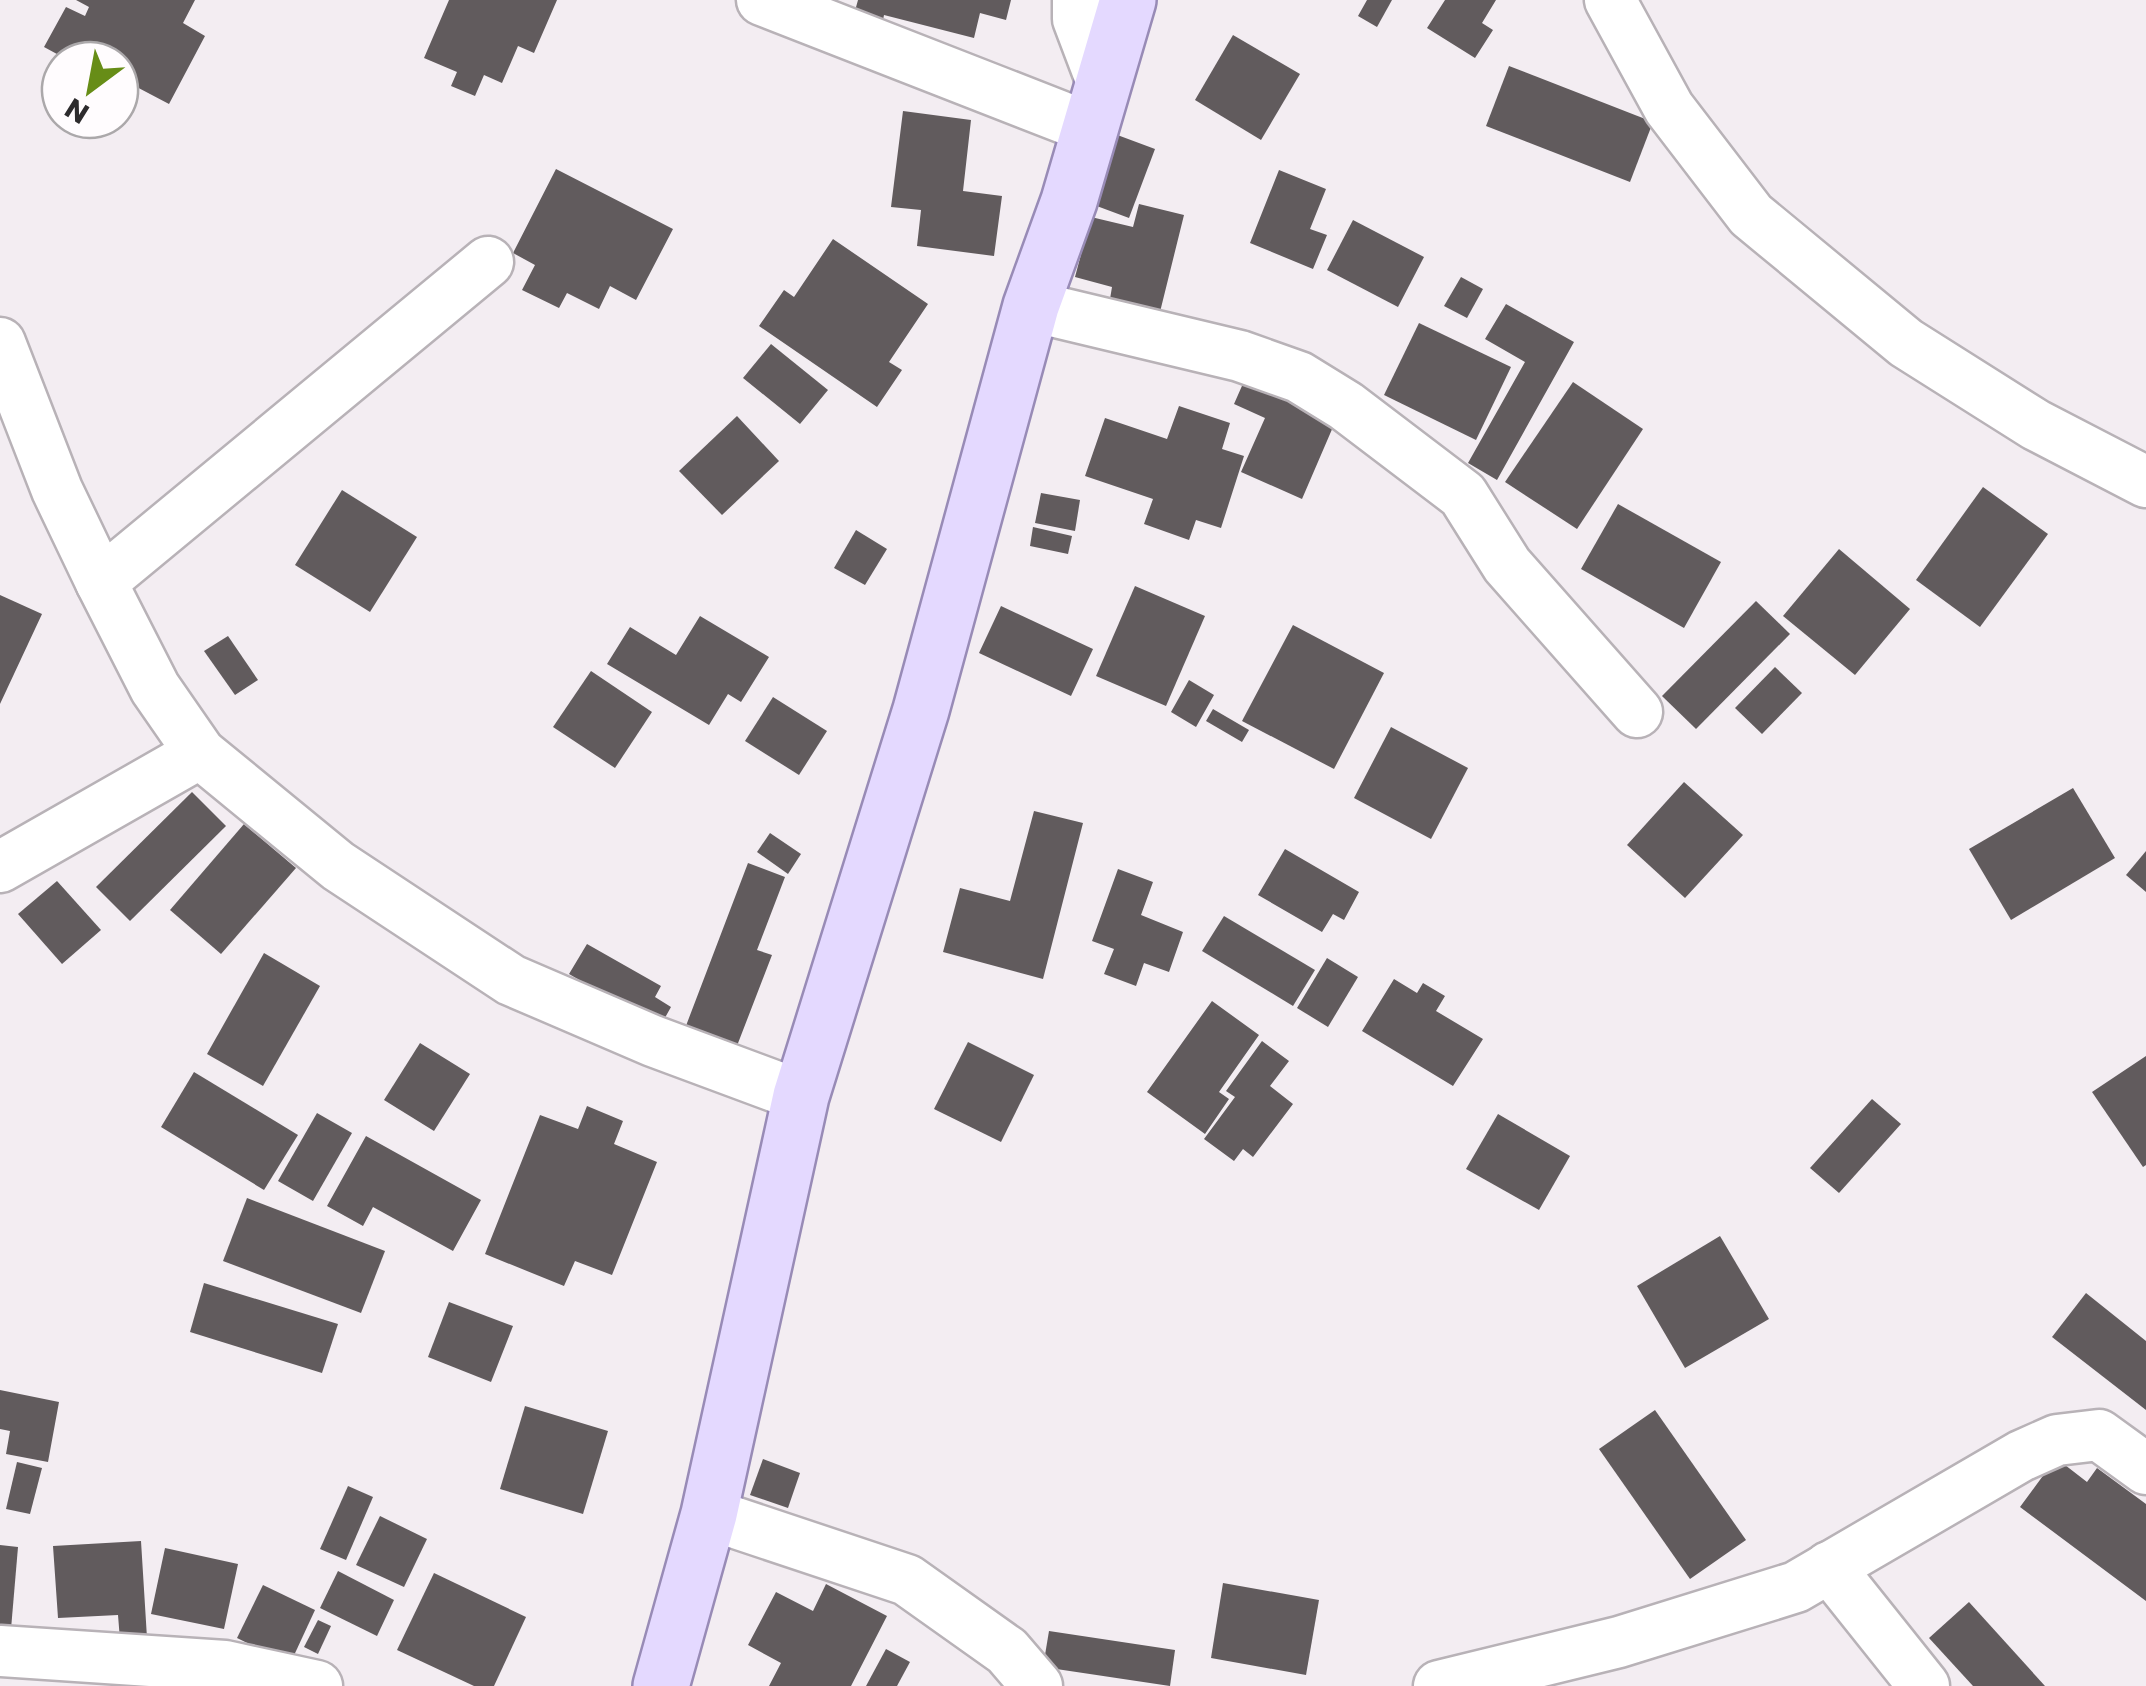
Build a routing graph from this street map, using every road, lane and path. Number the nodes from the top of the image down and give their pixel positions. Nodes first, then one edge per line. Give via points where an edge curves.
1 (762, 0) edge
2 (1078, 0) edge
3 (1128, 0) edge
4 (1610, 0) edge
5 (1096, 106) junction
6 (488, 262) dead end
7 (1032, 306) junction
8 (0, 342) edge
9 (2146, 482) edge
10 (100, 582) junction
11 (1637, 712) dead end
12 (200, 753) junction
13 (0, 866) edge
14 (801, 1096) junction
15 (2146, 1469) edge
16 (708, 1514) junction
17 (1830, 1568) junction
18 (0, 1651) edge
19 (317, 1686) edge
20 (662, 1686) edge
21 (1037, 1686) edge
22 (1440, 1686) edge
23 (1924, 1686) edge

1 - 5 street
2 - 5 street
3 - 5 main road
4 - 9 street via 1669,108 1752,215 1906,343 2036,425
5 - 7 main road
6 - 10 street
7 - 11 street via 1240,356 1299,377 1346,406 1463,496 1507,565
7 - 14 main road via 921,710
8 - 10 street
10 - 12 street via 156,688
12 - 13 street
12 - 14 street via 338,866 511,980
14 - 16 main road
15 - 17 street via 2098,1435 2057,1440
16 - 20 main road
16 - 21 street via 907,1580 1007,1651
17 - 22 street via 1796,1587 1655,1631
17 - 23 street
18 - 19 street via 224,1666

